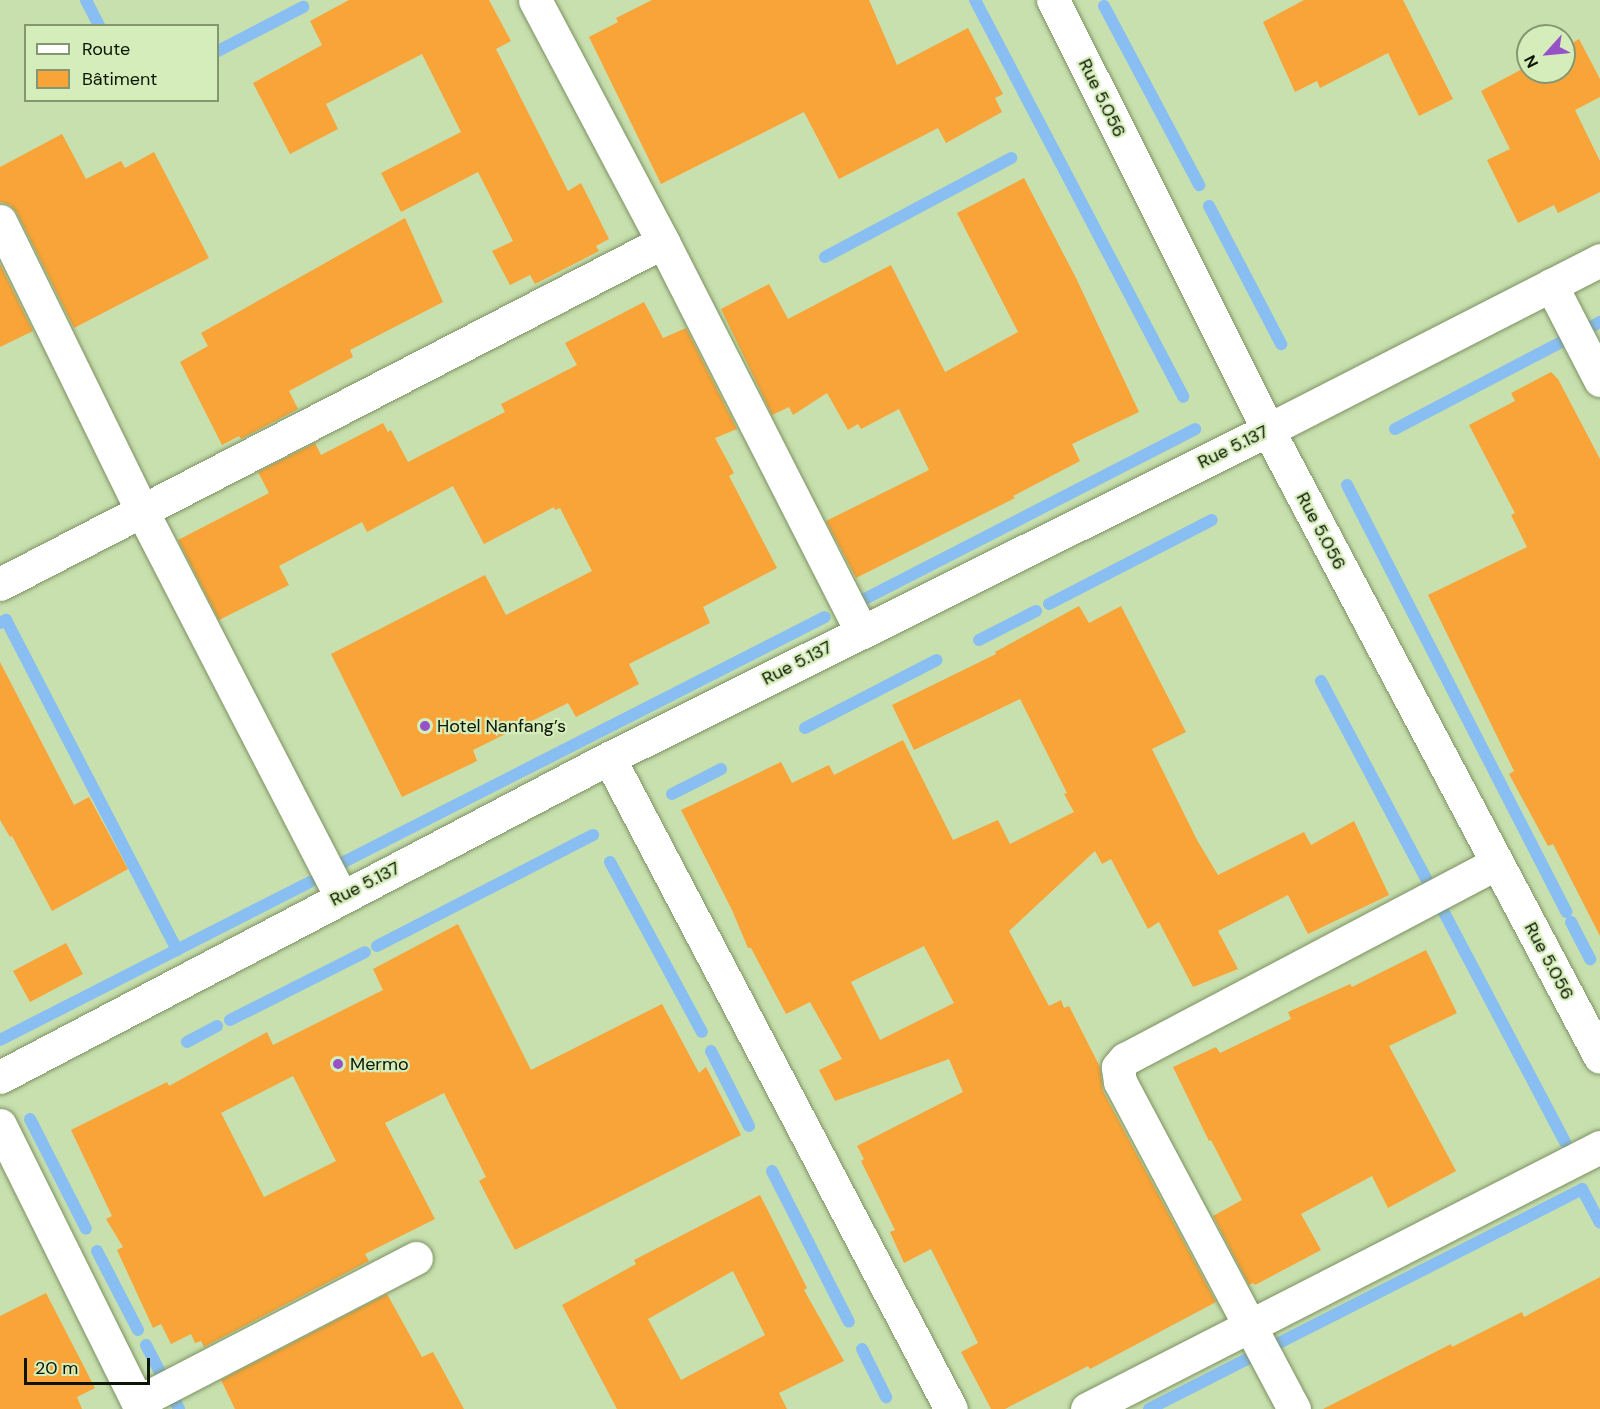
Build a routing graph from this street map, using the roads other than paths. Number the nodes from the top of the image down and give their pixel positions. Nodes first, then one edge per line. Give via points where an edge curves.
1 (535, 0) edge
2 (1053, 0) edge
3 (0, 221) edge
4 (663, 242) junction
5 (1600, 260) edge
6 (1551, 285) junction
7 (1600, 380) edge
8 (1268, 430) junction
9 (142, 511) junction
10 (0, 584) edge
11 (861, 630) junction
12 (609, 758) junction
13 (1497, 863) junction
14 (341, 896) junction
15 (1600, 1057) edge
16 (0, 1077) edge
17 (0, 1125) edge
18 (1600, 1147) edge
19 (416, 1258) dead end
20 (1250, 1326) junction
21 (139, 1405) edge
22 (951, 1409) edge
23 (1087, 1409) edge
24 (1294, 1409) edge

1 - 4 street
2 - 8 street, Rue 5.056
3 - 9 street
4 - 9 street
4 - 11 street
5 - 6 street, Rue 5.137
6 - 7 street
6 - 8 street, Rue 5.137
8 - 11 street, Rue 5.137
8 - 13 street, Rue 5.056
9 - 10 street
9 - 14 street
11 - 12 street, Rue 5.137
12 - 14 street, Rue 5.137
12 - 22 street
13 - 15 street, Rue 5.056
13 - 20 street via 1118,1066 1120,1082
14 - 16 street, Rue 5.137
17 - 21 street
18 - 20 street
19 - 21 street
20 - 23 street
20 - 24 street

